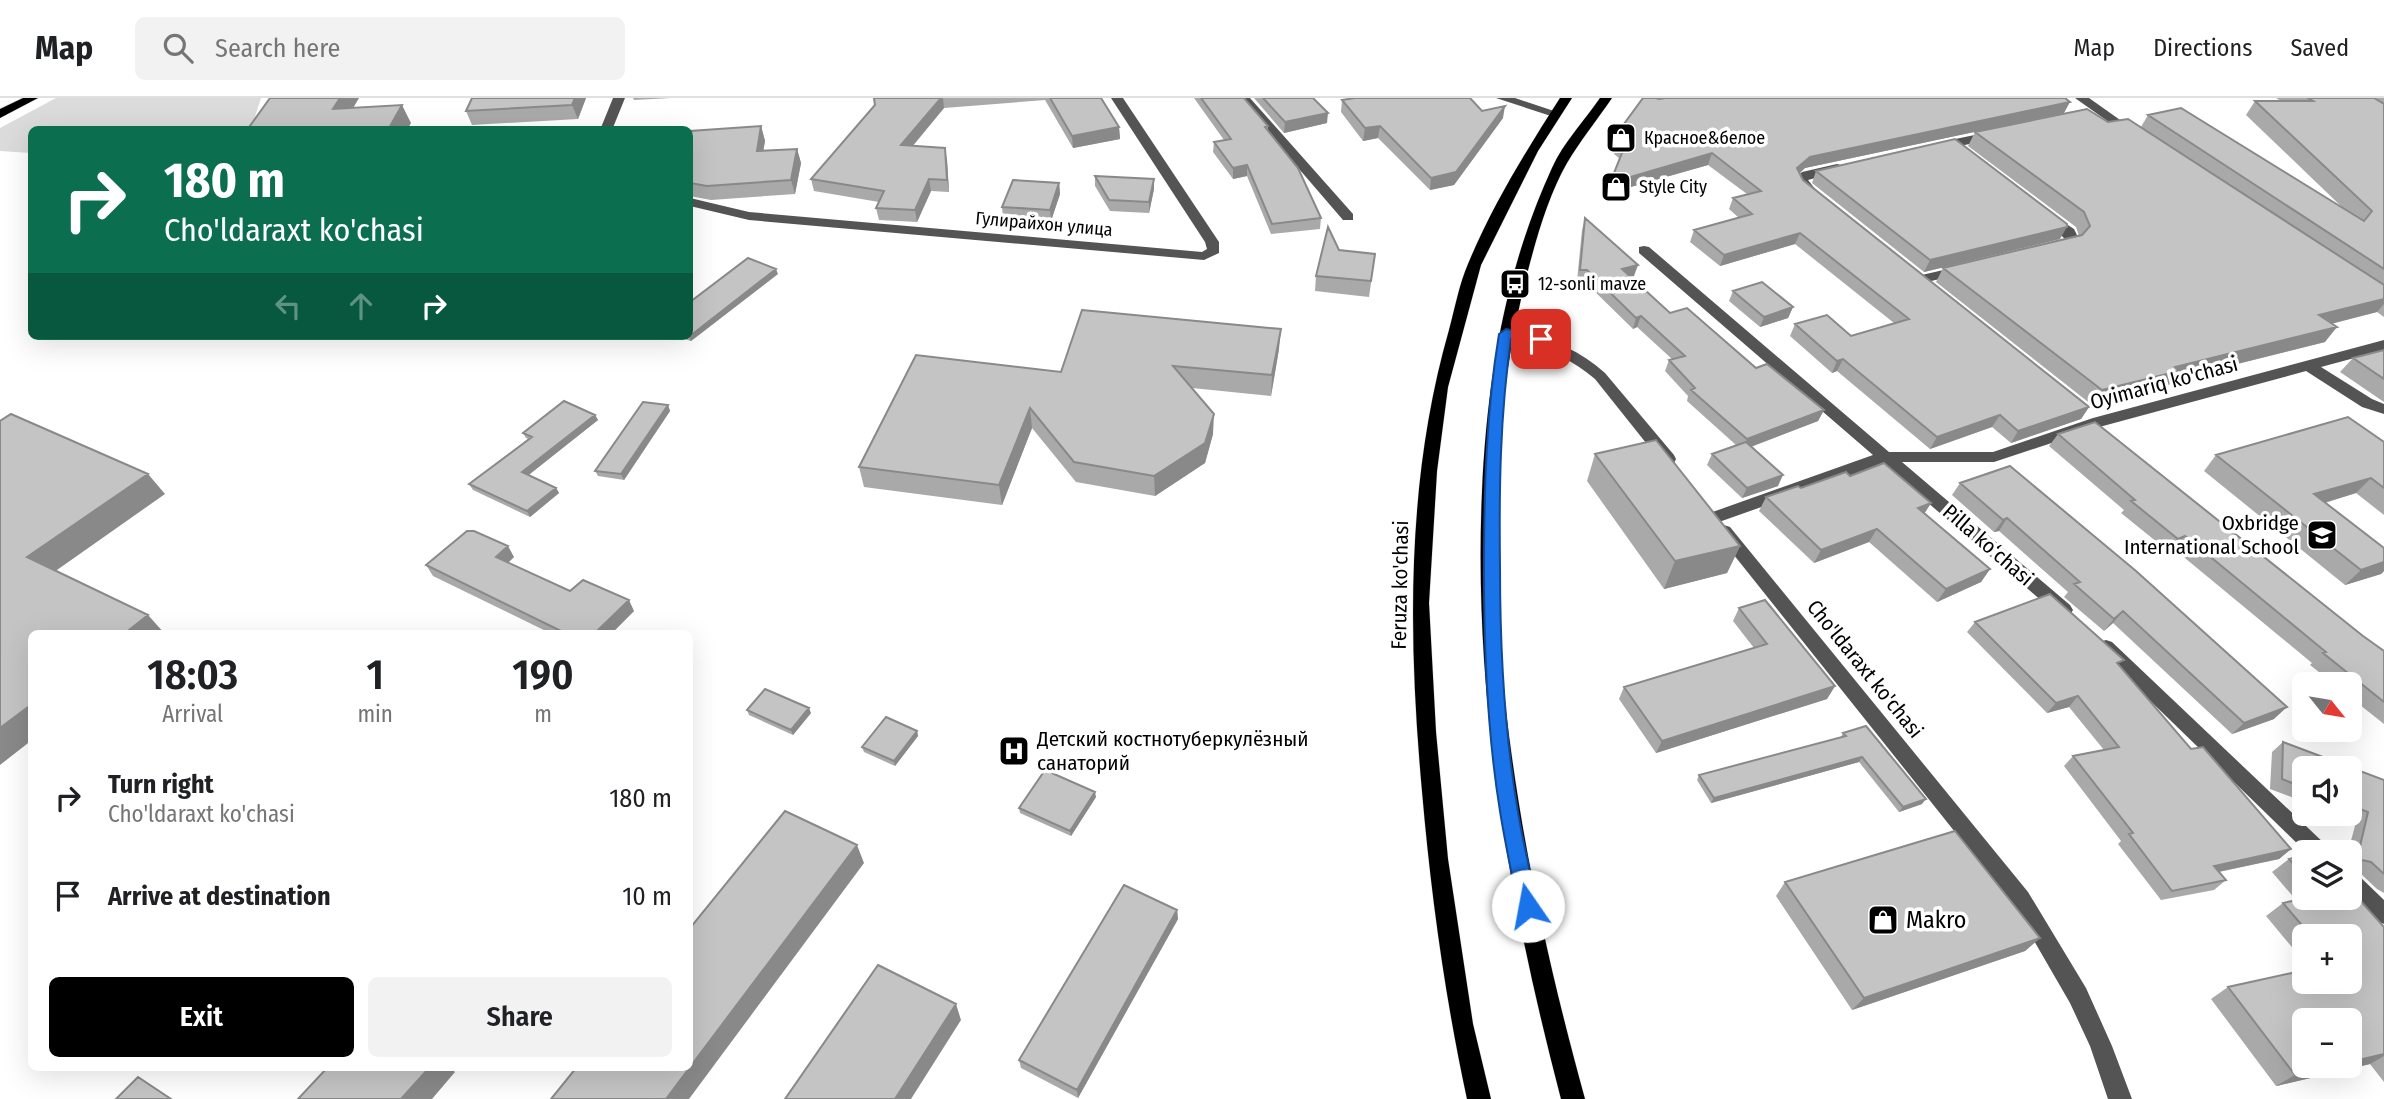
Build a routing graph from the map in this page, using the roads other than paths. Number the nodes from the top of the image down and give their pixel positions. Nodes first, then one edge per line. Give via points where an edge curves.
1 (9, 98) edge
2 (32, 98) edge
3 (619, 98) edge
4 (1117, 98) edge
5 (1244, 98) edge
6 (1502, 98) edge
7 (1606, 98) edge
8 (2081, 98) edge
9 (0, 103) edge
10 (1560, 106) edge
11 (0, 114) edge
12 (608, 126) edge
13 (2007, 132) edge
14 (2146, 142) edge
15 (1927, 149) edge
16 (1846, 166) edge
17 (693, 203) edge
18 (1825, 204) edge
19 (2038, 208) edge
20 (1349, 217) dead end
21 (1644, 250) dead end
22 (2043, 250) edge
23 (1980, 265) edge
24 (1918, 280) edge
25 (1506, 334) junction
26 (2384, 345) edge
27 (2309, 366) junction
28 (2384, 409) edge
29 (1885, 457) junction
30 (1681, 476) edge
31 (1709, 513) joint
32 (2307, 840) edge
33 (2362, 892) edge
34 (2383, 912) edge
35 (1479, 1099) edge
36 (1573, 1099) edge
37 (2120, 1099) edge

1 - 9 main road
2 - 11 main road
3 - 12 street
4 - 17 street, Гулирайхон улица via 1214,250 1203,256 749,216
5 - 20 street
6 - 10 street
7 - 25 main road via 1580,131 1549,189 1515,284
8 - 14 street via 2094,113
10 - 35 main road, Feruza ko'chasi via 1474,265 1440,387 1429,471 1420,603 1426,732 1438,859 1462,1024
13 - 15 street via 1959,148
16 - 18 street via 1801,180
19 - 22 street via 2072,239
21 - 29 street, Pilla ko‘chasi
23 - 24 street
25 - 30 street via 1549,342 1587,364
25 - 36 main road via 1496,395 1491,497 1492,647 1500,745 1522,880
26 - 27 street, Oyimariq ko'chasi
27 - 28 street via 2367,404
27 - 29 street, Oyimariq ko'chasi via 2092,418 1994,457
29 - 31 street, Oyimariq ko'chasi
29 - 32 street, Pilla ko‘chasi via 2086,629
31 - 37 street, Cho'ldaraxt ko'chasi via 2021,899 2080,996
33 - 34 street

